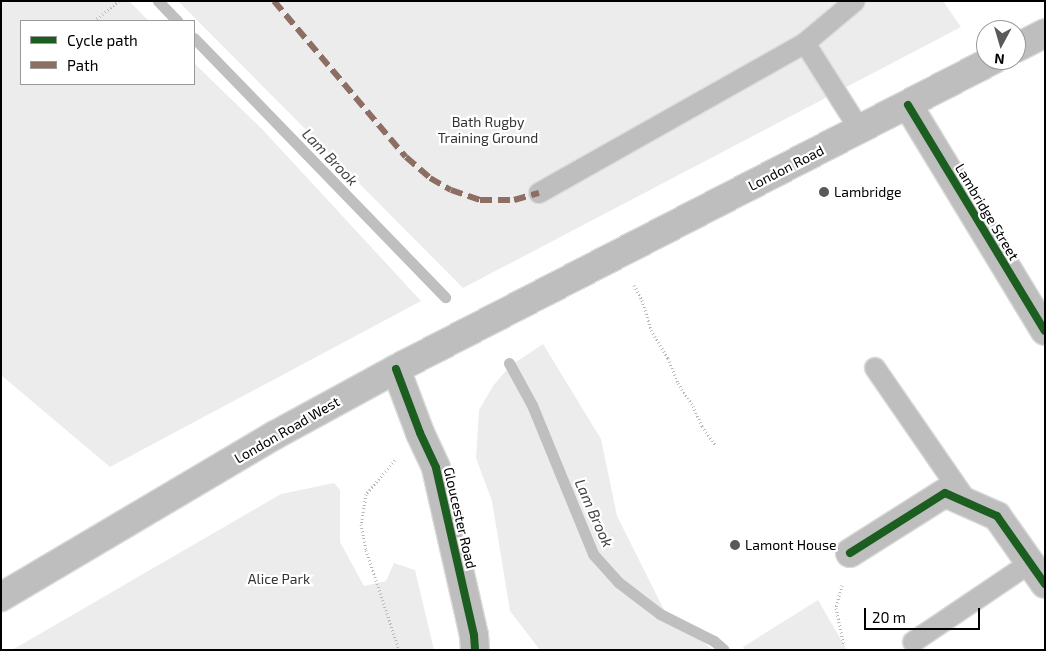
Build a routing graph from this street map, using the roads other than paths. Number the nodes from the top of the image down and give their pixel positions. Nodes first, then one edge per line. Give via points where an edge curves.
1 (855, 1) edge
2 (1045, 33) edge
3 (805, 43) junction
4 (1026, 43) edge
5 (976, 69) edge
6 (908, 105) junction
7 (860, 130) junction
8 (539, 193) dead end
9 (579, 274) joint
10 (1045, 332) edge
11 (875, 368) dead end
12 (396, 369) junction
13 (968, 504) junction
14 (850, 553) road end
15 (1037, 573) edge
16 (1, 597) edge
17 (913, 642) dead end
18 (475, 650) edge

1 - 3 lane
2 - 4 main road
3 - 7 lane
3 - 8 lane
5 - 6 main road, London Road
6 - 7 main road, London Road
6 - 10 main road, Lambridge Street
7 - 9 main road, London Road
9 - 12 main road, London Road West
11 - 13 lane
12 - 16 main road, London Road West via 275,435
12 - 18 main road, Gloucester Road via 436,468
13 - 14 main road via 945,493
13 - 15 main road via 997,516
15 - 17 lane

